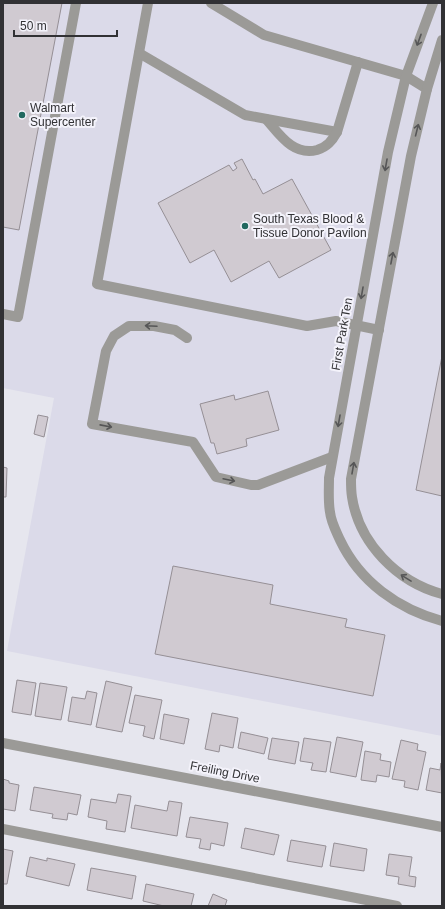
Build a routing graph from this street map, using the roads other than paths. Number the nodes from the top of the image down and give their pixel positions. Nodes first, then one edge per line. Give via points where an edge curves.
1 (76, 3) edge
2 (148, 3) edge
3 (211, 3) edge
4 (433, 3) edge
5 (442, 40) edge
6 (139, 53) junction
7 (358, 62) junction
8 (406, 76) junction
9 (427, 89) junction
10 (266, 119) junction
11 (337, 132) junction
12 (3, 314) edge
13 (356, 325) junction
14 (379, 330) junction
15 (187, 338) dead end
16 (332, 457) junction
17 (442, 594) edge
18 (442, 621) edge
19 (3, 743) edge
20 (442, 827) edge
21 (3, 829) edge
22 (397, 906) edge

1 - 12 street via 18,317
2 - 6 street
3 - 7 street via 264,35
4 -> 8 street, First Park Ten
5 - 9 street
6 - 10 street via 245,115
6 - 13 street via 97,284 308,326 336,321
7 - 8 street
7 - 11 street
8 - 9 street
8 -> 13 street, First Park Ten via 388,152
14 -> 9 street via 411,156
10 - 11 street
10 - 11 street via 288,144 309,152 325,148
13 - 14 street
13 -> 16 street, First Park Ten
17 -> 14 street via 412,582 382,558 367,538 353,504 351,479
15 -> 16 street via 175,330 154,326 129,326 114,336 106,351 92,424 193,442 216,478 251,485 258,485
16 - 18 street, First Park Ten via 329,510 346,553 365,577 386,596 422,615
19 - 20 street, Freiling Drive
21 - 22 street

